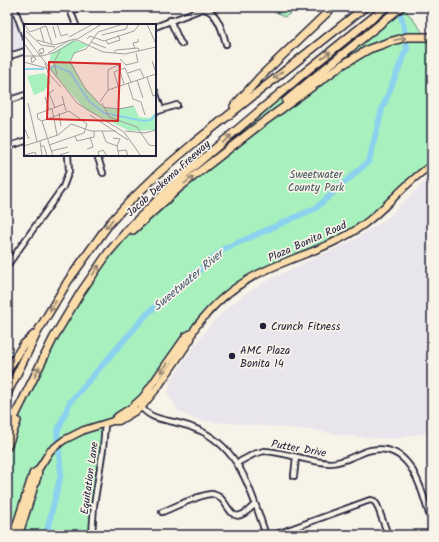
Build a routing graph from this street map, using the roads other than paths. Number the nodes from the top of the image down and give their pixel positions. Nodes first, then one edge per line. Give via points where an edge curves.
1 (14, 7) edge
2 (81, 7) edge
3 (333, 7) edge
4 (365, 7) edge
5 (386, 7) edge
6 (401, 7) edge
7 (70, 9) edge
8 (170, 20) junction
9 (76, 24) edge
10 (156, 27) edge
11 (24, 34) edge
12 (432, 37) edge
13 (182, 44) dead end
14 (226, 44) dead end
15 (24, 51) edge
16 (7, 57) edge
17 (156, 94) edge
18 (24, 95) edge
19 (7, 101) edge
20 (178, 105) dead end
21 (161, 109) junction
22 (156, 112) edge
23 (220, 122) junction
24 (258, 126) junction
25 (24, 141) edge
26 (7, 147) edge
27 (68, 156) edge
28 (97, 156) edge
29 (432, 165) edge
30 (103, 173) dead end
31 (108, 253) junction
32 (7, 266) edge
33 (38, 331) junction
34 (192, 333) junction
35 (7, 371) edge
36 (30, 388) junction
37 (7, 394) edge
38 (138, 402) junction
39 (141, 408) junction
40 (113, 421) junction
41 (104, 424) junction
42 (7, 432) edge
43 (7, 447) edge
44 (296, 458) junction
45 (237, 463) junction
46 (38, 470) junction
47 (294, 476) dead end
48 (255, 504) junction
49 (162, 512) dead end
50 (432, 524) edge
51 (432, 532) edge
52 (13, 535) edge
53 (19, 535) edge
54 (92, 535) edge
55 (266, 535) edge
56 (274, 535) edge
57 (388, 535) edge
58 (424, 535) edge

1 - 11 street
2 - 7 street
3 - 23 highway via 261,76
4 -> 23 highway, Jacob Dekema Freeway
31 -> 5 highway, Jacob Dekema Freeway via 130,226 174,183
6 - 24 highway via 310,80
7 - 9 street
8 - 10 street
8 - 13 street
8 - 14 street via 207,9 222,28
24 -> 12 highway via 342,65 369,49 396,39
15 - 16 street
17 - 21 street
18 - 19 street
20 - 21 street
21 - 22 street
23 -> 33 highway, Jacob Dekema Freeway via 161,171 109,224 68,281
31 -> 24 highway via 180,187
25 - 26 street
27 - 32 street via 69,171 63,187
28 - 30 street
29 - 34 main road, Plaza Bonita Road via 422,171 375,216 352,232 261,272 231,291 211,309
36 -> 31 highway, Jacob Dekema Freeway via 54,337
33 - 35 highway via 23,345
33 - 37 highway, Jacob Dekema Freeway
34 -> 38 main road, Plaza Bonita Road via 186,336
34 - 39 main road, Plaza Bonita Road via 191,340
36 - 42 highway, Jacob Dekema Freeway
36 - 43 highway
38 - 39 street
38 - 40 main road, Plaza Bonita Road
39 - 40 main road, Plaza Bonita Road via 119,421
39 - 45 street via 154,418 188,426 206,435 226,450
40 - 41 main road, Plaza Bonita Road
41 - 46 main road, Plaza Bonita Road via 84,430 57,444
41 - 54 street, Equitation Lane
44 - 45 street, Putter Drive via 260,452
44 - 47 street
44 - 50 street, Putter Drive via 330,463 372,450 395,453 406,461 413,471
45 - 48 street
46 - 52 main road, Plaza Bonita Road via 33,473
46 - 53 main road, Plaza Bonita Road
48 - 49 street via 247,513 239,516 229,511 219,497 209,494
48 - 55 street
51 - 58 street
56 - 57 street via 370,500 374,501

